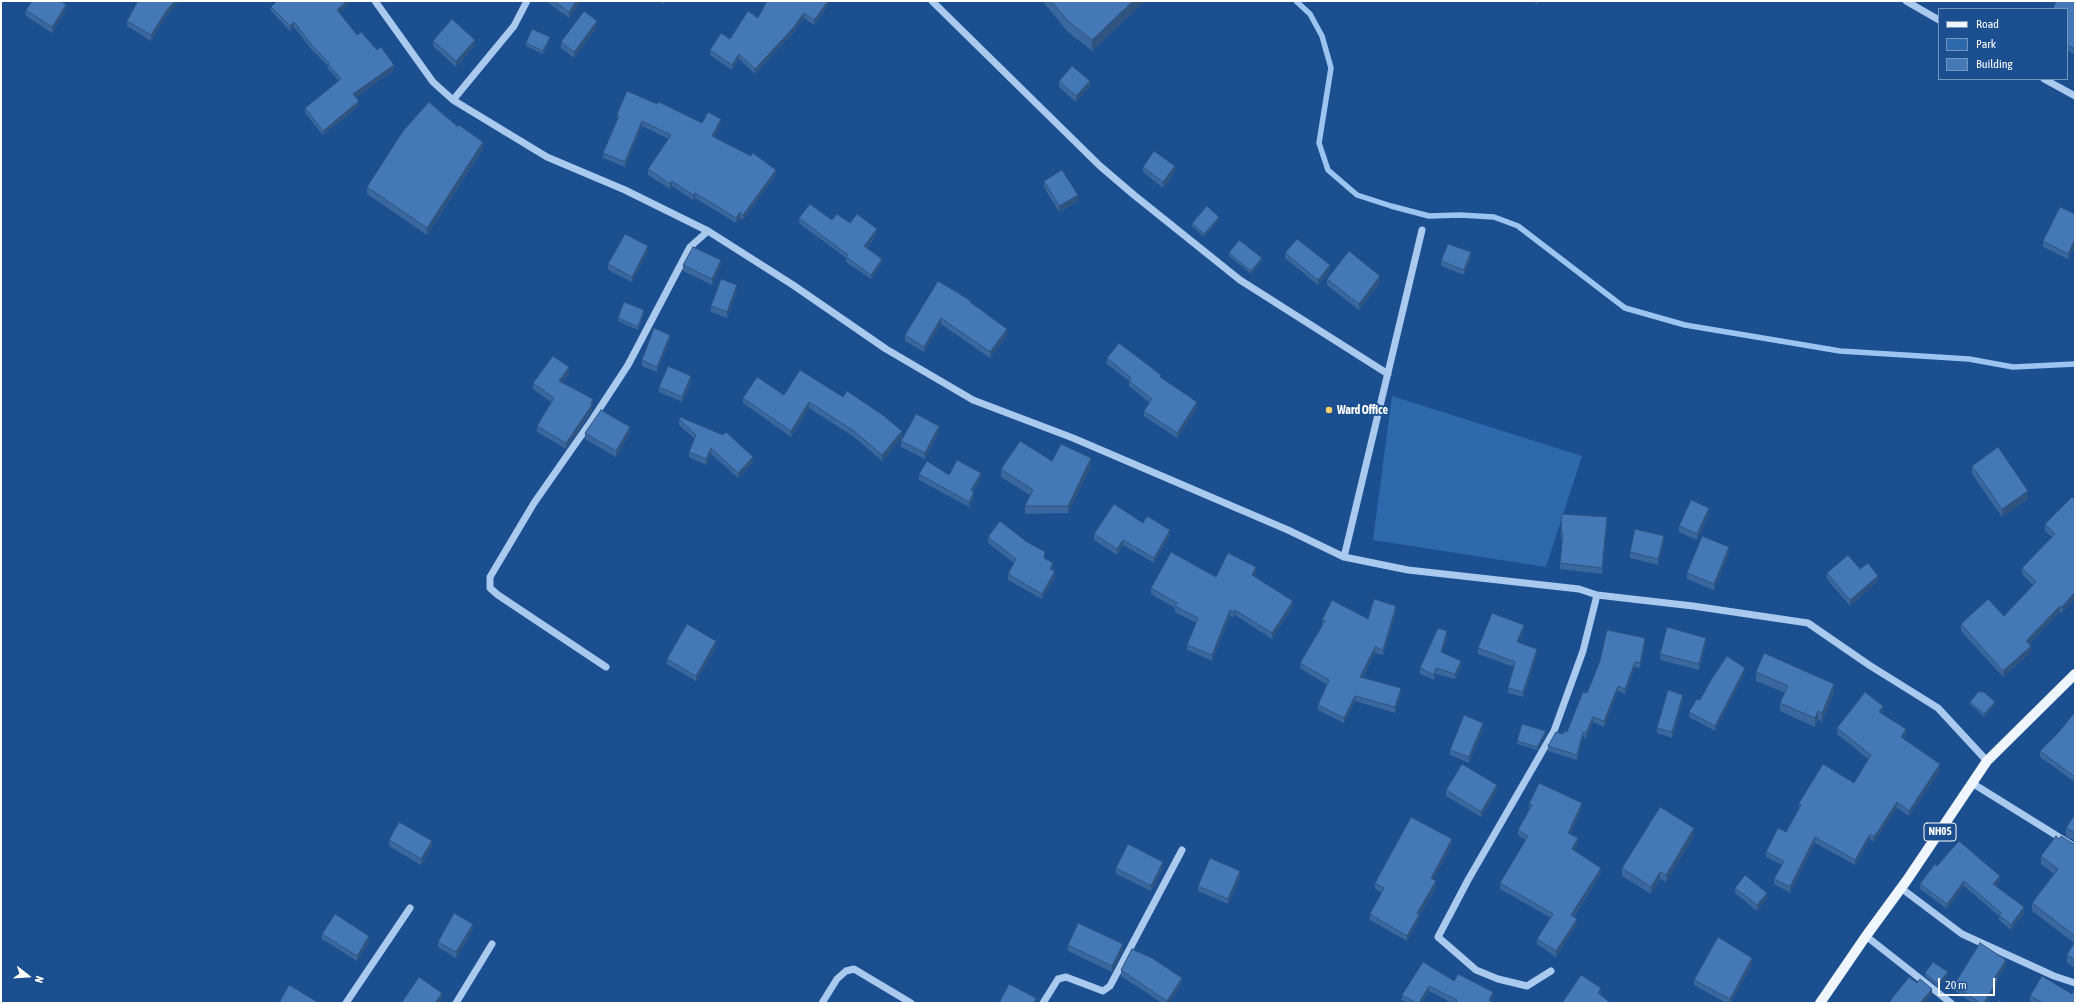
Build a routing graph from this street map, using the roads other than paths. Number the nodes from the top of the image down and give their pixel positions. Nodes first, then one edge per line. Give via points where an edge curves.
1 (375, 1) edge
2 (527, 1) edge
3 (932, 1) edge
4 (1906, 1) edge
5 (1938, 19) edge
6 (2046, 80) edge
7 (2075, 96) edge
8 (453, 100) junction
9 (1422, 230) dead end
10 (708, 231) junction
11 (1388, 374) junction
12 (1344, 557) junction
13 (1597, 594) junction
14 (606, 667) dead end
15 (2075, 674) edge
16 (1987, 761) junction
17 (1972, 783) junction
18 (2075, 847) edge
19 (1182, 850) dead end
20 (1902, 888) junction
21 (410, 908) dead end
22 (1866, 936) junction
23 (492, 944) dead end
24 (1551, 971) dead end
25 (2075, 983) edge
26 (346, 1003) edge
27 (456, 1003) edge
28 (822, 1003) edge
29 (911, 1003) edge
30 (1043, 1003) edge
31 (1820, 1003) edge
32 (1951, 1003) edge

1 - 8 street via 433,82
2 - 8 street via 514,26
3 - 11 street via 1100,166 1134,195 1240,280
4 - 5 street
6 - 7 street
8 - 10 street via 547,157 625,190
9 - 11 street
10 - 12 street via 886,349 973,400 1073,438 1288,530
10 - 14 street via 690,247 628,365 534,503 490,577 490,588 498,595
11 - 12 street
12 - 13 street via 1408,570 1579,589
13 - 16 street via 1808,623 1938,708
13 - 24 street via 1583,651 1554,731 1438,937 1476,970 1498,980 1527,986
15 - 16 main road, NH05
16 - 17 main road, NH05
17 - 18 street
17 - 20 main road, NH05
19 - 30 street via 1110,986 1103,990 1066,977 1058,979
20 - 22 main road, NH05
20 - 25 street via 1962,934
21 - 26 street
22 - 31 main road, NH05
22 - 32 street
23 - 27 street
28 - 29 street via 837,979 846,970 854,970

